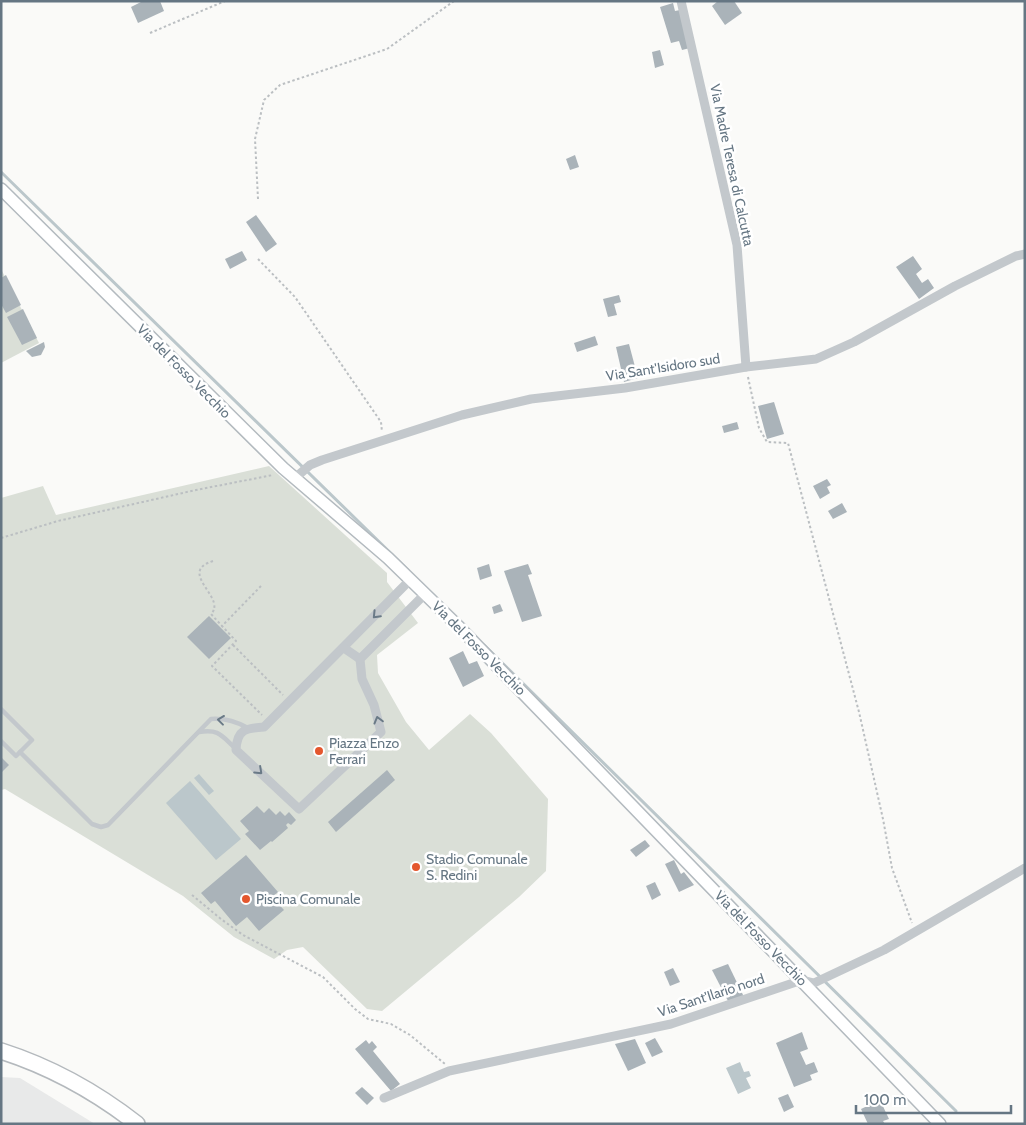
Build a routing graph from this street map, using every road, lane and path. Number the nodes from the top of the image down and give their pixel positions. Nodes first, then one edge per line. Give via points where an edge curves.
1 (225, 1) edge
2 (454, 1) edge
3 (681, 1) edge
4 (150, 32) dead end
5 (1, 189) edge
6 (258, 199) dead end
7 (1025, 254) edge
8 (258, 259) dead end
9 (746, 367) junction
10 (383, 441) junction
11 (283, 468) junction
12 (299, 475) junction
13 (1, 538) edge
14 (214, 561) dead end
15 (410, 580) junction
16 (261, 586) dead end
17 (424, 594) junction
18 (222, 626) junction
19 (232, 645) junction
20 (344, 648) junction
21 (360, 659) junction
22 (290, 702) junction
23 (1, 709) edge
24 (269, 722) junction
25 (248, 728) junction
26 (198, 732) junction
27 (1, 742) edge
28 (236, 750) junction
29 (20, 752) junction
30 (1025, 868) edge
31 (192, 895) dead end
32 (915, 931) junction
33 (802, 980) junction
34 (1, 1051) edge
35 (1, 1060) edge
36 (449, 1071) junction
37 (384, 1098) dead end
38 (128, 1124) edge
39 (138, 1124) edge
40 (940, 1124) edge

1 - 4 path
2 - 6 path via 387,49 280,85 264,100 255,139
3 - 9 street, Via Madre Teresa di Calcutta via 737,245
5 - 11 street, Via del Fosso Vecchio via 9,201
7 - 9 street, Via Sant'Isidoro sud via 955,286 854,342 816,359
8 - 10 path via 295,297 381,422
9 - 10 street, Via Sant'Isidoro sud via 625,388 531,399 462,415
9 - 32 path via 758,428 767,442 788,443 856,703 892,868
10 - 12 street, Via Sant'Isidoro sud via 310,465
11 - 12 street, Via del Fosso Vecchio
11 - 13 path via 270,476 58,521
12 - 15 street, Via del Fosso Vecchio
14 - 18 path via 206,564 200,574 214,604 211,614
15 - 17 street, Via del Fosso Vecchio
15 -> 20 street
16 - 18 path
17 - 21 street
17 - 33 street, Via del Fosso Vecchio
18 - 19 path via 236,641
19 - 22 path
19 - 24 path via 212,666
20 - 21 street
20 - 22 street
28 -> 21 street via 299,809 381,732 374,705 362,679
22 - 24 street
23 - 29 lane via 32,740
24 - 25 street via 264,727
25 -> 26 lane via 219,718 211,719
25 - 28 street via 240,732
26 - 28 lane via 212,730
26 - 29 lane via 108,825 101,827 92,824
27 - 29 lane via 16,756
30 - 32 street
31 - 36 path via 243,935 323,977 368,1019 392,1024 410,1035
32 - 33 street via 884,950 814,983
33 - 36 street, Via Sant'Ilario nord via 671,1024
33 - 40 street, Via del Fosso Vecchio
34 - 39 highway via 54,1071 97,1095
35 - 38 highway via 36,1070 69,1085
36 - 37 street, Via Sant'Ilario nord

